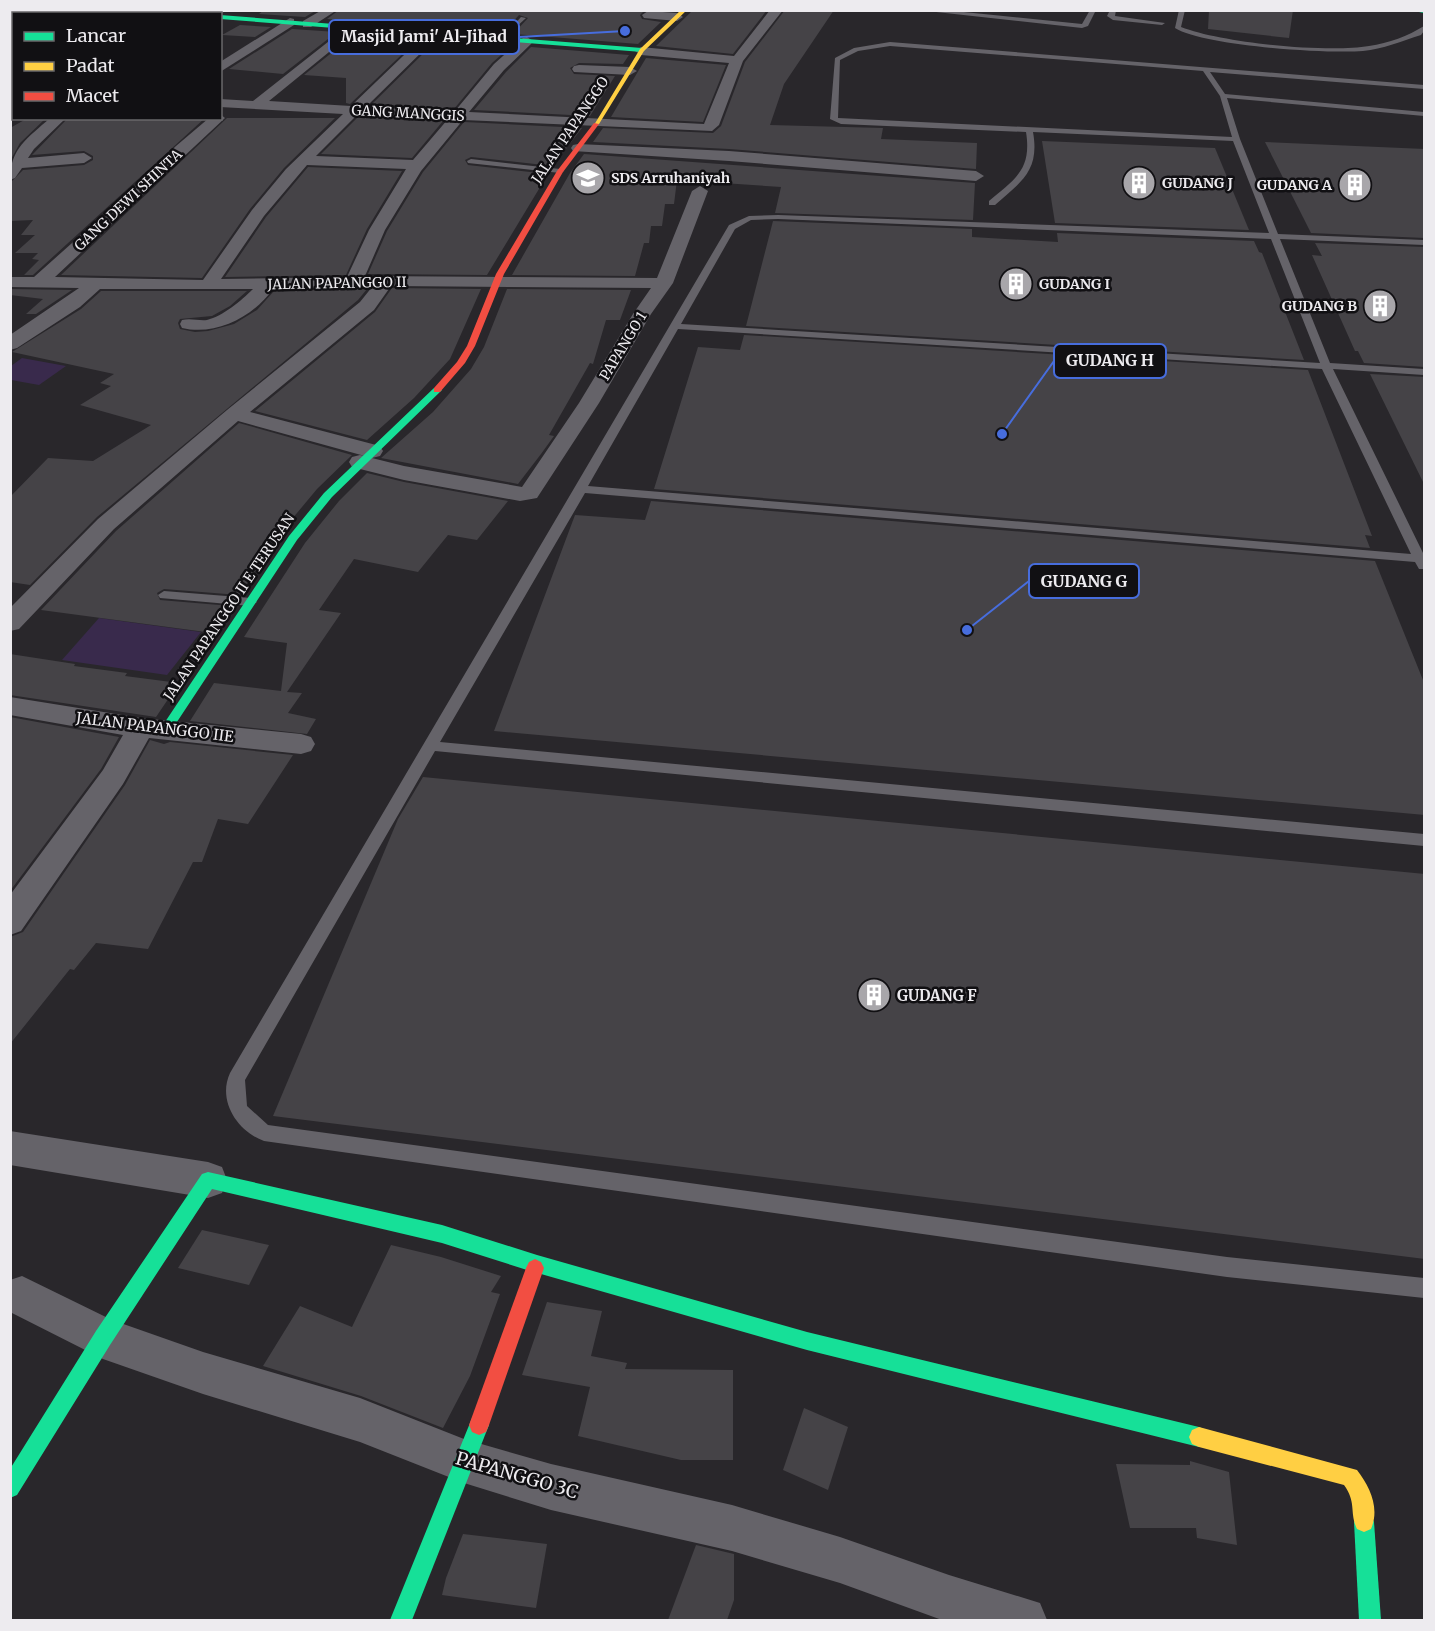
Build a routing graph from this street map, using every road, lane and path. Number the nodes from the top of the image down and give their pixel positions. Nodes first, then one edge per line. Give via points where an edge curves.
1 (128, 10) edge
2 (331, 10) edge
3 (777, 10) edge
4 (921, 10) edge
5 (1093, 10) edge
6 (1113, 10) edge
7 (1182, 10) edge
8 (1414, 11) edge
9 (150, 12) edge
10 (1425, 12) edge
11 (681, 14) edge
12 (648, 15) dead end
13 (1166, 15) dead end
14 (222, 17) edge
15 (427, 18) dead end
16 (523, 18) dead end
17 (290, 22) junction
18 (307, 24) junction
19 (352, 27) junction
20 (512, 28) dead end
21 (1425, 28) edge
22 (409, 32) junction
23 (433, 33) junction
24 (527, 41) junction
25 (575, 45) junction
26 (641, 51) junction
27 (564, 59) dead end
28 (737, 60) junction
29 (222, 67) edge
30 (579, 69) dead end
31 (1205, 69) junction
32 (630, 71) junction
33 (1425, 87) edge
34 (1223, 96) junction
35 (222, 103) edge
36 (236, 104) junction
37 (256, 105) junction
38 (354, 111) junction
39 (1425, 114) edge
40 (222, 116) edge
41 (459, 116) junction
42 (57, 120) edge
43 (217, 120) edge
44 (596, 124) junction
45 (1029, 130) junction
46 (1236, 139) junction
47 (578, 148) junction
48 (84, 158) dead end
49 (303, 160) junction
50 (471, 161) dead end
51 (418, 165) junction
52 (14, 169) edge
53 (560, 171) junction
54 (976, 176) dead end
55 (700, 191) dead end
56 (992, 203) dead end
57 (1275, 236) junction
58 (1425, 242) edge
59 (386, 281) junction
60 (498, 281) junction
61 (10, 282) edge
62 (353, 282) junction
63 (38, 283) junction
64 (664, 283) junction
65 (95, 284) junction
66 (267, 284) junction
67 (208, 285) junction
68 (189, 324) dead end
69 (674, 326) junction
70 (10, 344) edge
71 (1326, 366) junction
72 (1425, 372) edge
73 (234, 414) junction
74 (366, 456) junction
75 (581, 489) junction
76 (1423, 562) edge
77 (165, 595) dead end
78 (251, 602) junction
79 (10, 623) edge
80 (10, 706) edge
81 (153, 730) junction
82 (301, 744) dead end
83 (431, 746) junction
84 (1425, 840) edge
85 (10, 922) edge
86 (10, 1148) edge
87 (208, 1180) junction
88 (537, 1264) junction
89 (1425, 1288) edge
90 (22, 1296) dead end
91 (103, 1338) junction
92 (464, 1461) junction
93 (10, 1488) edge
94 (952, 1610) edge
95 (401, 1620) edge
96 (1023, 1620) edge
97 (1370, 1620) edge

1 - 9 street
2 - 18 street
3 - 28 street
4 - 5 lane via 1082,26
6 - 13 lane via 1113,18 1161,25
7 - 21 lane via 1178,28 1186,33 1305,47 1360,49 1419,34
8 - 10 street
11 - 12 street
11 - 26 street, JALAN PAPANGGO
14 - 17 street
15 - 22 street
16 - 20 lane
17 - 18 street
17 - 29 street
18 - 19 street
19 - 22 street
19 - 37 street
22 - 23 street
23 - 24 street
23 - 38 street
24 - 25 street
24 - 41 street via 499,67
25 - 26 street
25 - 27 street
26 - 28 street
26 - 32 street, JALAN PAPANGGO
28 - 44 street, GANG MANGGIS via 710,128
30 - 32 street
31 - 33 lane
31 - 34 lane
31 - 45 lane via 890,44 856,49 837,59 834,119 841,122
32 - 44 street, JALAN PAPANGGO
34 - 39 lane
34 - 46 lane
35 - 36 street, GANG MANGGIS
36 - 37 street, GANG MANGGIS
36 - 40 street, GANG DEWI SHINTA
37 - 38 street, GANG MANGGIS
38 - 41 street, GANG MANGGIS
38 - 49 street
41 - 44 street, GANG MANGGIS
41 - 51 street
42 - 52 street via 28,146
43 - 63 street, GANG DEWI SHINTA
44 - 47 street, JALAN PAPANGGO
45 - 46 lane
45 - 56 lane via 1034,148 1031,164
46 - 57 lane
47 - 53 street, JALAN PAPANGGO
47 - 54 street
48 - 52 street
49 - 51 street
49 - 67 street via 258,213
50 - 53 lane
51 - 62 street via 376,230
53 - 60 street, JALAN PAPANGGO
55 - 64 street, PAPANGO 1
57 - 58 lane
57 - 69 lane via 749,218 732,227
57 - 71 lane
59 - 60 street, JALAN PAPANGGO II
59 - 62 street, JALAN PAPANGGO II
59 - 73 street via 367,306
60 - 64 street, JALAN PAPANGGO II
60 - 74 street, JALAN PAPANGGO II E TERUSAN via 461,363 424,405
61 - 63 street, JALAN PAPANGGO II
62 - 66 street, JALAN PAPANGGO II
63 - 65 street, JALAN PAPANGGO II
64 - 74 street, PAPANGO 1 via 529,493 455,483
65 - 67 street, JALAN PAPANGGO II
65 - 70 street
66 - 67 street, JALAN PAPANGGO II
66 - 68 street via 250,302 216,323
69 - 71 lane
69 - 75 lane
71 - 72 lane
71 - 76 lane
73 - 74 street
73 - 79 street via 106,524
74 - 78 street, JALAN PAPANGGO II E TERUSAN via 293,538
75 - 76 lane
75 - 83 lane
77 - 78 lane
78 - 81 street, JALAN PAPANGGO II E TERUSAN
80 - 81 street, JALAN PAPANGGO IIE
81 - 82 street, JALAN PAPANGGO IIE
81 - 85 street via 113,777
83 - 84 lane
83 - 89 lane via 236,1079 234,1098 241,1116 264,1133 1227,1267
86 - 87 street
87 - 88 street via 442,1234
87 - 91 street
88 - 92 street
88 - 97 street via 807,1341 1350,1477 1362,1493
90 - 91 street, PAPANGGO 3C
91 - 92 street, PAPANGGO 3C via 360,1420
91 - 93 street
92 - 94 street, PAPANGGO 3C via 551,1487 732,1528 840,1560
92 - 95 street
94 - 96 street, PAPANGGO 3C

